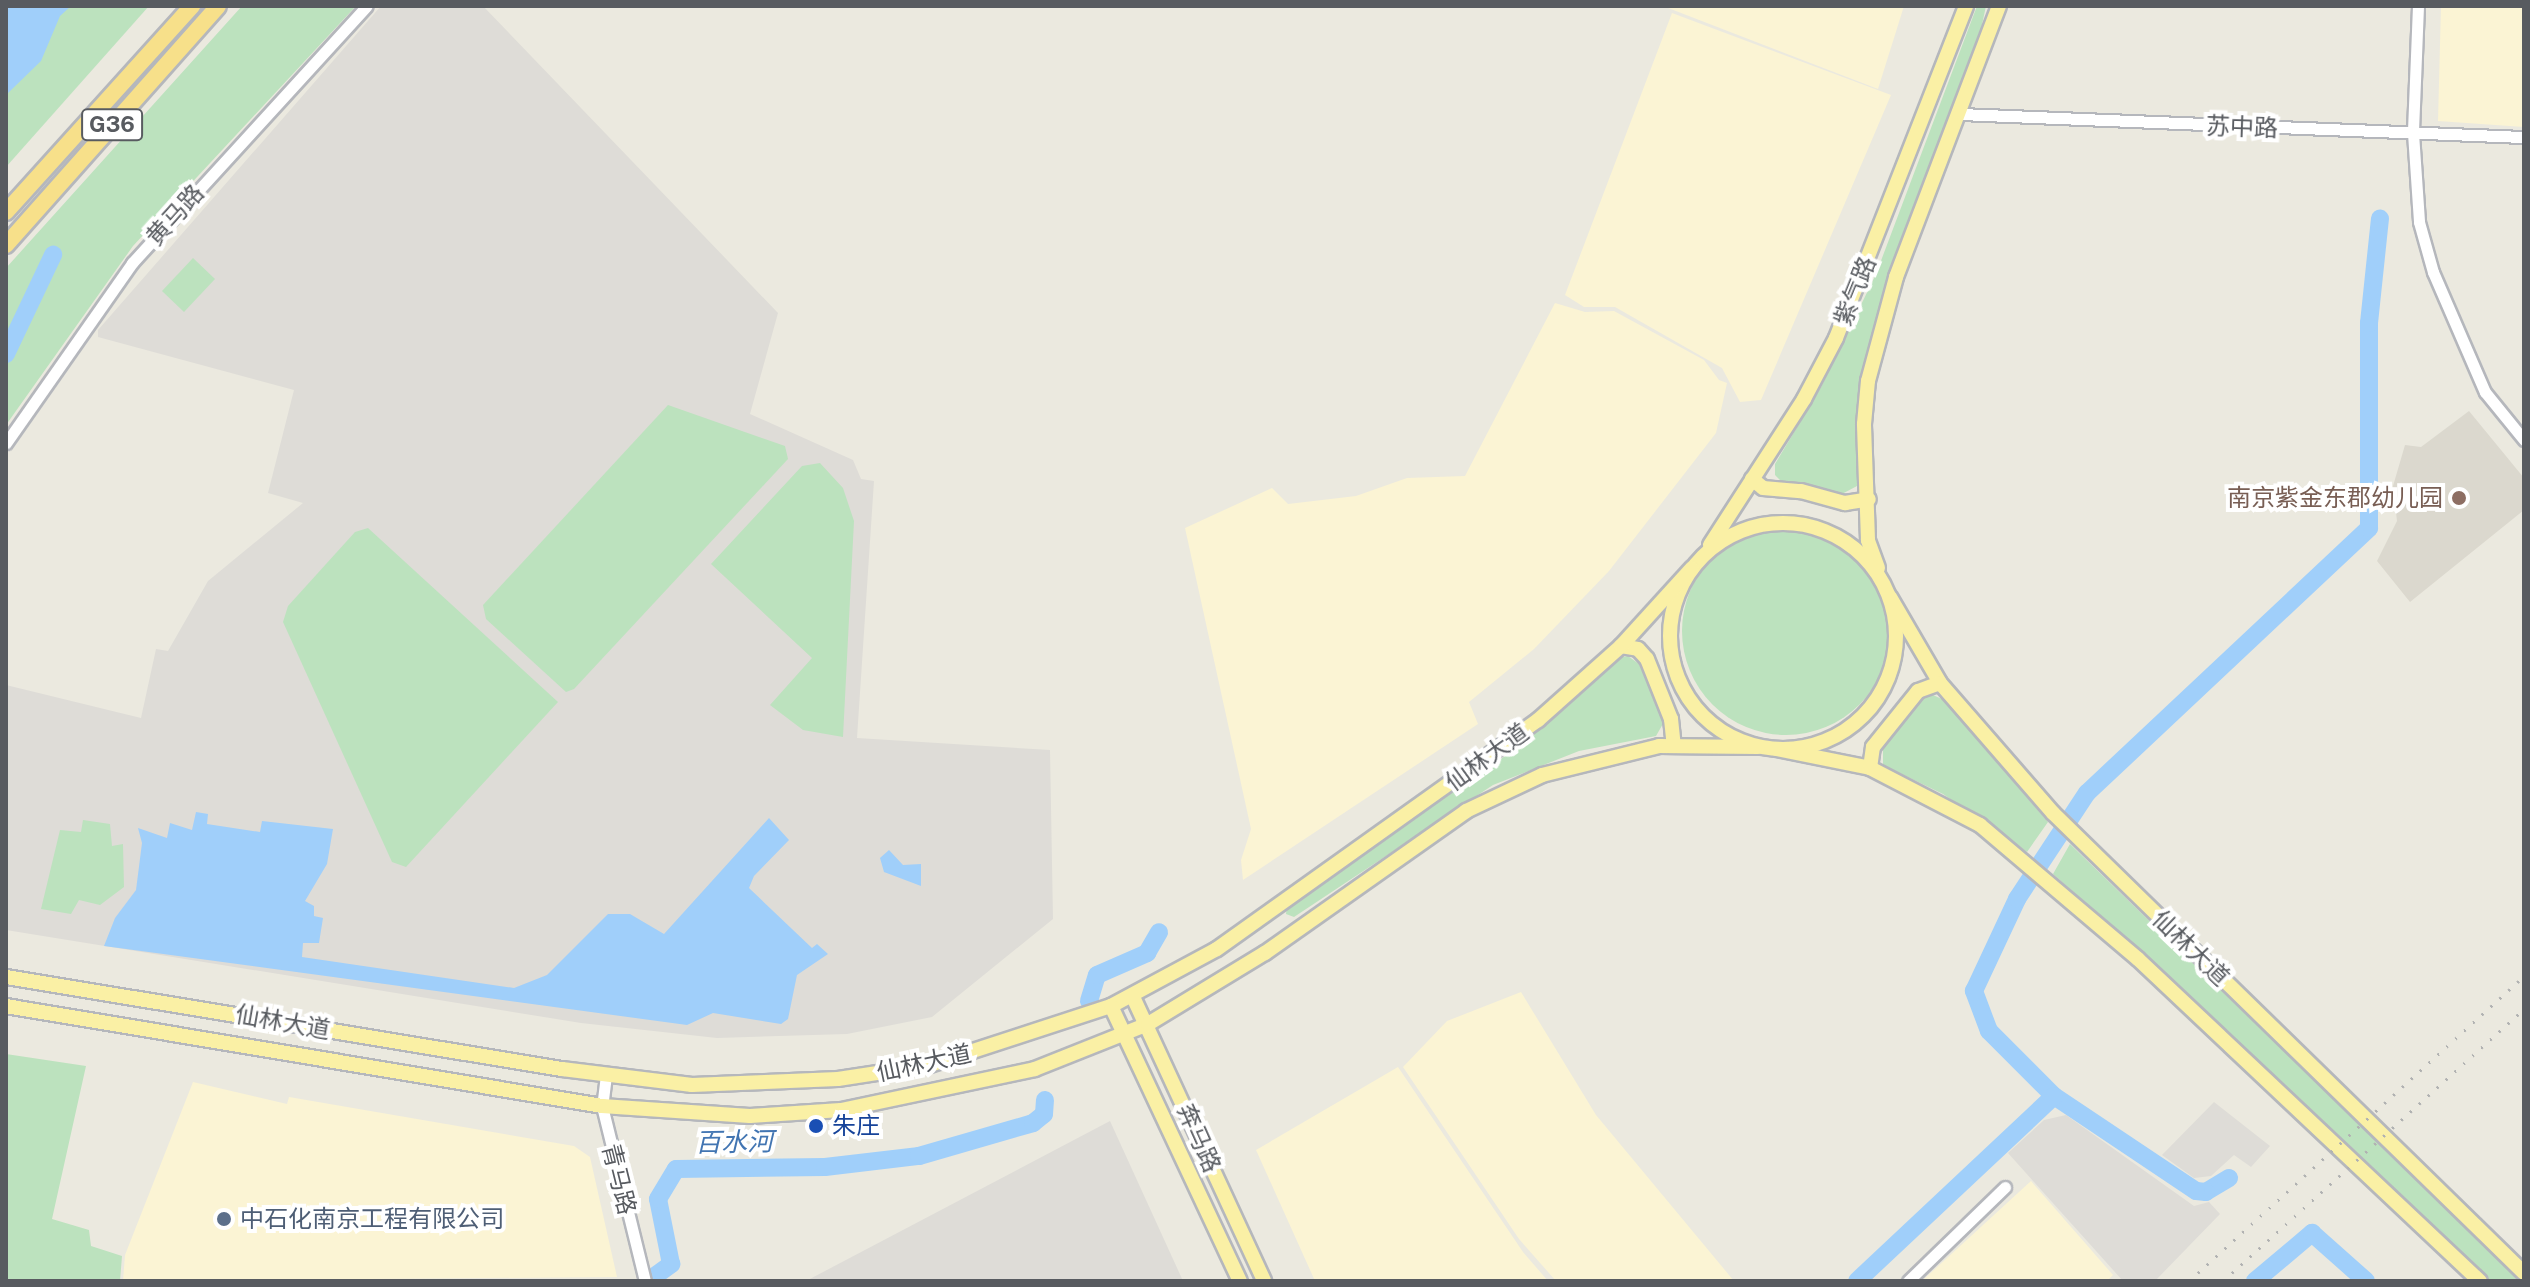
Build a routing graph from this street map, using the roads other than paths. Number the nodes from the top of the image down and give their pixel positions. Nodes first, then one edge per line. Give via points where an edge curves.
1 (192, 6) edge
2 (218, 6) edge
3 (367, 6) edge
4 (1966, 6) edge
5 (1999, 6) edge
6 (2418, 6) edge
7 (1960, 114) junction
8 (2413, 133) junction
9 (2524, 137) edge
10 (6, 212) edge
11 (6, 245) edge
12 (2524, 440) edge
13 (6, 443) edge
14 (1752, 479) junction
15 (1869, 499) junction
16 (1697, 562) junction
17 (1882, 580) junction
18 (1890, 597) junction
19 (1621, 646) junction
20 (1940, 683) junction
21 (1674, 746) junction
22 (1758, 747) junction
23 (1776, 749) junction
24 (1870, 768) junction
25 (6, 977) edge
26 (1133, 997) junction
27 (6, 1006) edge
28 (1111, 1006) junction
29 (1148, 1024) junction
30 (1124, 1035) junction
31 (606, 1075) junction
32 (699, 1085) junction
33 (602, 1106) junction
34 (697, 1114) junction
35 (2005, 1187) dead end
36 (2524, 1273) edge
37 (644, 1277) edge
38 (1240, 1281) edge
39 (1264, 1281) edge
40 (1908, 1281) edge
41 (2480, 1281) edge

1 - 10 highway, G36
2 - 11 highway, G36
3 - 13 street, 黄马路 via 132,263
4 - 14 main road, 紫气路 via 1836,338
5 - 7 main road, 紫气路
6 - 8 street
7 - 8 street, 苏中路
7 - 15 main road, 紫气路 via 1879,330 1864,424
8 - 9 street, 苏中路
8 - 12 street via 2416,207 2433,272 2485,392
14 - 15 main road via 1763,488 1845,503
14 - 16 main road, 紫气路
15 - 17 main road, 紫气路 via 1868,540
16 - 17 main road via 1750,527 1793,522 1838,536 1865,557
16 - 19 main road, 仙林大道
16 - 22 main road via 1673,610 1675,669 1707,720
17 - 18 main road
18 - 20 main road, 仙林大道
18 - 23 main road via 1896,649 1874,704 1833,738
19 - 21 main road via 1638,649 1647,659 1671,719
19 - 26 main road, 仙林大道 via 1538,720 1431,799 1217,949
20 - 24 main road via 1918,691 1873,747
20 - 36 main road, 仙林大道 via 2075,836
21 - 22 main road, 仙林大道
21 - 29 main road, 仙林大道 via 1573,764 1503,791 1352,888 1265,953
22 - 23 main road
23 - 24 main road, 仙林大道
24 - 41 main road, 仙林大道 via 1942,803 2022,857 2235,1048
25 - 31 main road, 仙林大道
26 - 28 main road, 仙林大道
26 - 29 main road, 奔马路
27 - 33 main road, 仙林大道
28 - 30 main road, 奔马路
28 - 32 main road, 仙林大道 via 930,1065 838,1079
29 - 30 main road, 仙林大道
29 - 39 main road, 奔马路
30 - 34 main road, 仙林大道 via 1035,1069 894,1101 813,1113
30 - 38 main road, 奔马路
31 - 32 main road, 仙林大道
31 - 33 street, 青马路
32 - 34 main road
33 - 34 main road, 仙林大道
33 - 37 street, 青马路
35 - 40 street

